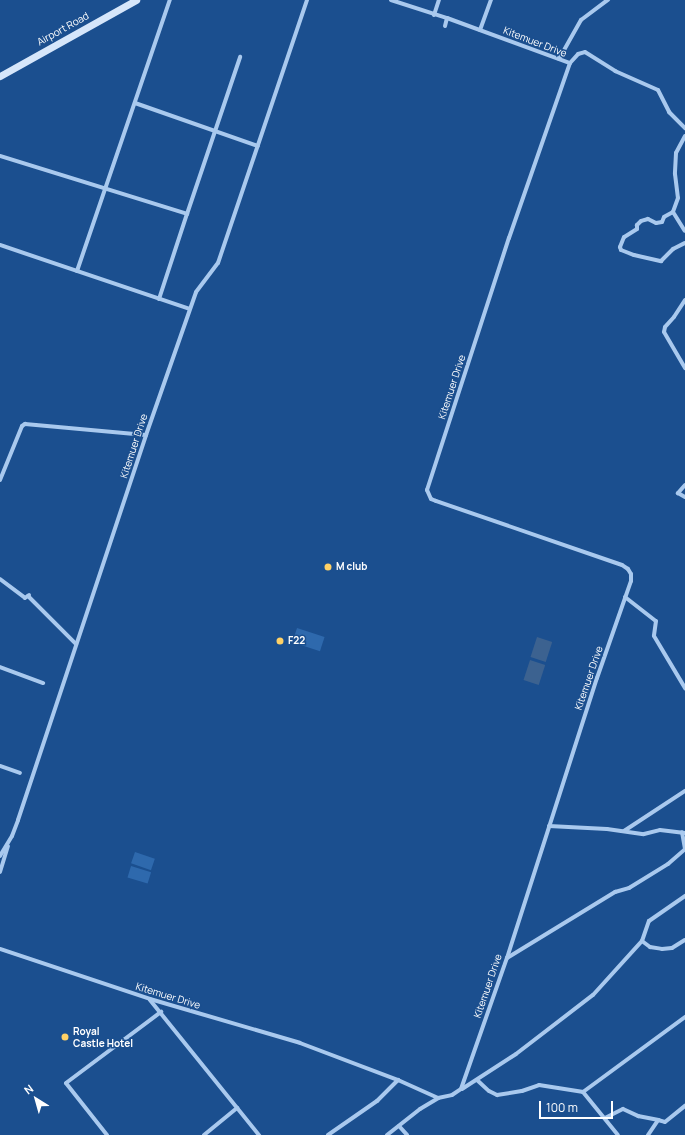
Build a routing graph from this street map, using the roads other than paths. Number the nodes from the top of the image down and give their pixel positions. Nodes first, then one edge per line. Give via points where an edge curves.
1 (136, 0) edge
2 (170, 0) edge
3 (307, 0) edge
4 (391, 0) edge
5 (439, 0) edge
6 (491, 0) edge
7 (608, 0) edge
8 (434, 15) junction
9 (447, 18) junction
10 (445, 26) dead end
11 (480, 30) junction
12 (240, 57) dead end
13 (559, 58) junction
14 (570, 64) junction
15 (0, 76) edge
16 (135, 103) junction
17 (685, 128) edge
18 (215, 131) junction
19 (685, 136) edge
20 (258, 146) junction
21 (0, 156) edge
22 (105, 188) junction
23 (673, 212) junction
24 (187, 214) junction
25 (685, 231) edge
26 (685, 243) edge
27 (0, 245) edge
28 (77, 271) junction
29 (159, 299) junction
30 (685, 300) edge
31 (190, 309) junction
32 (685, 368) edge
33 (146, 434) junction
34 (0, 480) edge
35 (685, 485) edge
36 (685, 497) edge
37 (0, 579) edge
38 (625, 597) junction
39 (76, 644) junction
40 (0, 667) edge
41 (43, 683) dead end
42 (685, 688) edge
43 (0, 766) edge
44 (20, 773) dead end
45 (685, 791) edge
46 (549, 826) junction
47 (624, 831) junction
48 (683, 833) edge
49 (12, 836) junction
50 (685, 849) edge
51 (0, 856) edge
52 (0, 872) edge
53 (685, 896) edge
54 (685, 940) edge
55 (642, 941) junction
56 (0, 949) edge
57 (507, 958) junction
58 (150, 999) junction
59 (161, 1012) junction
60 (685, 1017) edge
61 (398, 1080) junction
62 (477, 1080) junction
63 (461, 1089) junction
64 (583, 1092) junction
65 (438, 1098) junction
66 (685, 1106) edge
67 (237, 1108) junction
68 (605, 1118) junction
69 (659, 1120) junction
70 (399, 1126) junction
71 (107, 1135) edge
72 (204, 1135) edge
73 (259, 1135) edge
74 (328, 1135) edge
75 (387, 1135) edge
76 (407, 1135) edge
77 (618, 1135) edge
78 (648, 1135) edge

1 - 15 street, Airport Road
2 - 16 street
3 - 20 street, Kitemuer Drive
4 - 8 street, Kitemuer Drive
5 - 8 street
6 - 11 street
7 - 13 street via 580,20
8 - 9 street, Kitemuer Drive
9 - 10 street
9 - 11 street, Kitemuer Drive
11 - 13 street, Kitemuer Drive
12 - 18 street
13 - 14 street, Kitemuer Drive
14 - 17 street via 578,54 585,52 615,71 658,90 669,112
14 - 38 street, Kitemuer Drive via 427,490 431,499 436,501 622,564 631,574
16 - 18 street
16 - 22 street
18 - 20 street
18 - 24 street
19 - 23 street via 676,153 678,198
20 - 31 street, Kitemuer Drive via 218,264 196,292
21 - 22 street
22 - 24 street
22 - 28 street
23 - 25 street
23 - 26 street via 662,222 656,223 648,219 641,221 637,229 624,237 620,249 661,261 673,249
24 - 29 street
27 - 28 street
28 - 29 street
29 - 31 street
30 - 32 street via 664,330
31 - 33 street, Kitemuer Drive
33 - 34 street via 25,424
33 - 39 street, Kitemuer Drive
35 - 36 street via 678,494
37 - 39 street via 24,598 28,595
38 - 42 street via 656,621 654,636
38 - 46 street, Kitemuer Drive
39 - 49 street, Kitemuer Drive
40 - 41 street
43 - 44 street
45 - 47 street
46 - 47 street
46 - 57 street, Kitemuer Drive
47 - 48 street via 644,834 660,830
48 - 50 street
49 - 51 street, Kitemuer Drive
49 - 52 street, Kitemuer Drive
50 - 57 street via 668,864 635,884 615,892
53 - 55 street via 649,921
54 - 55 street via 672,948 662,949 650,947
55 - 62 street via 593,995 516,1054
56 - 58 street, Kitemuer Drive
57 - 63 street, Kitemuer Drive
58 - 59 street
58 - 61 street, Kitemuer Drive via 300,1043
59 - 67 street
59 - 71 street via 66,1084
60 - 64 street
61 - 65 street, Kitemuer Drive
61 - 74 street via 377,1101
62 - 63 street
62 - 64 street via 497,1095 522,1091 540,1084
63 - 65 street via 452,1095
64 - 68 street
65 - 70 street
66 - 69 street via 664,1122
67 - 72 street
67 - 73 street
68 - 69 street via 622,1110
68 - 77 street
69 - 78 street
70 - 75 street
70 - 76 street

